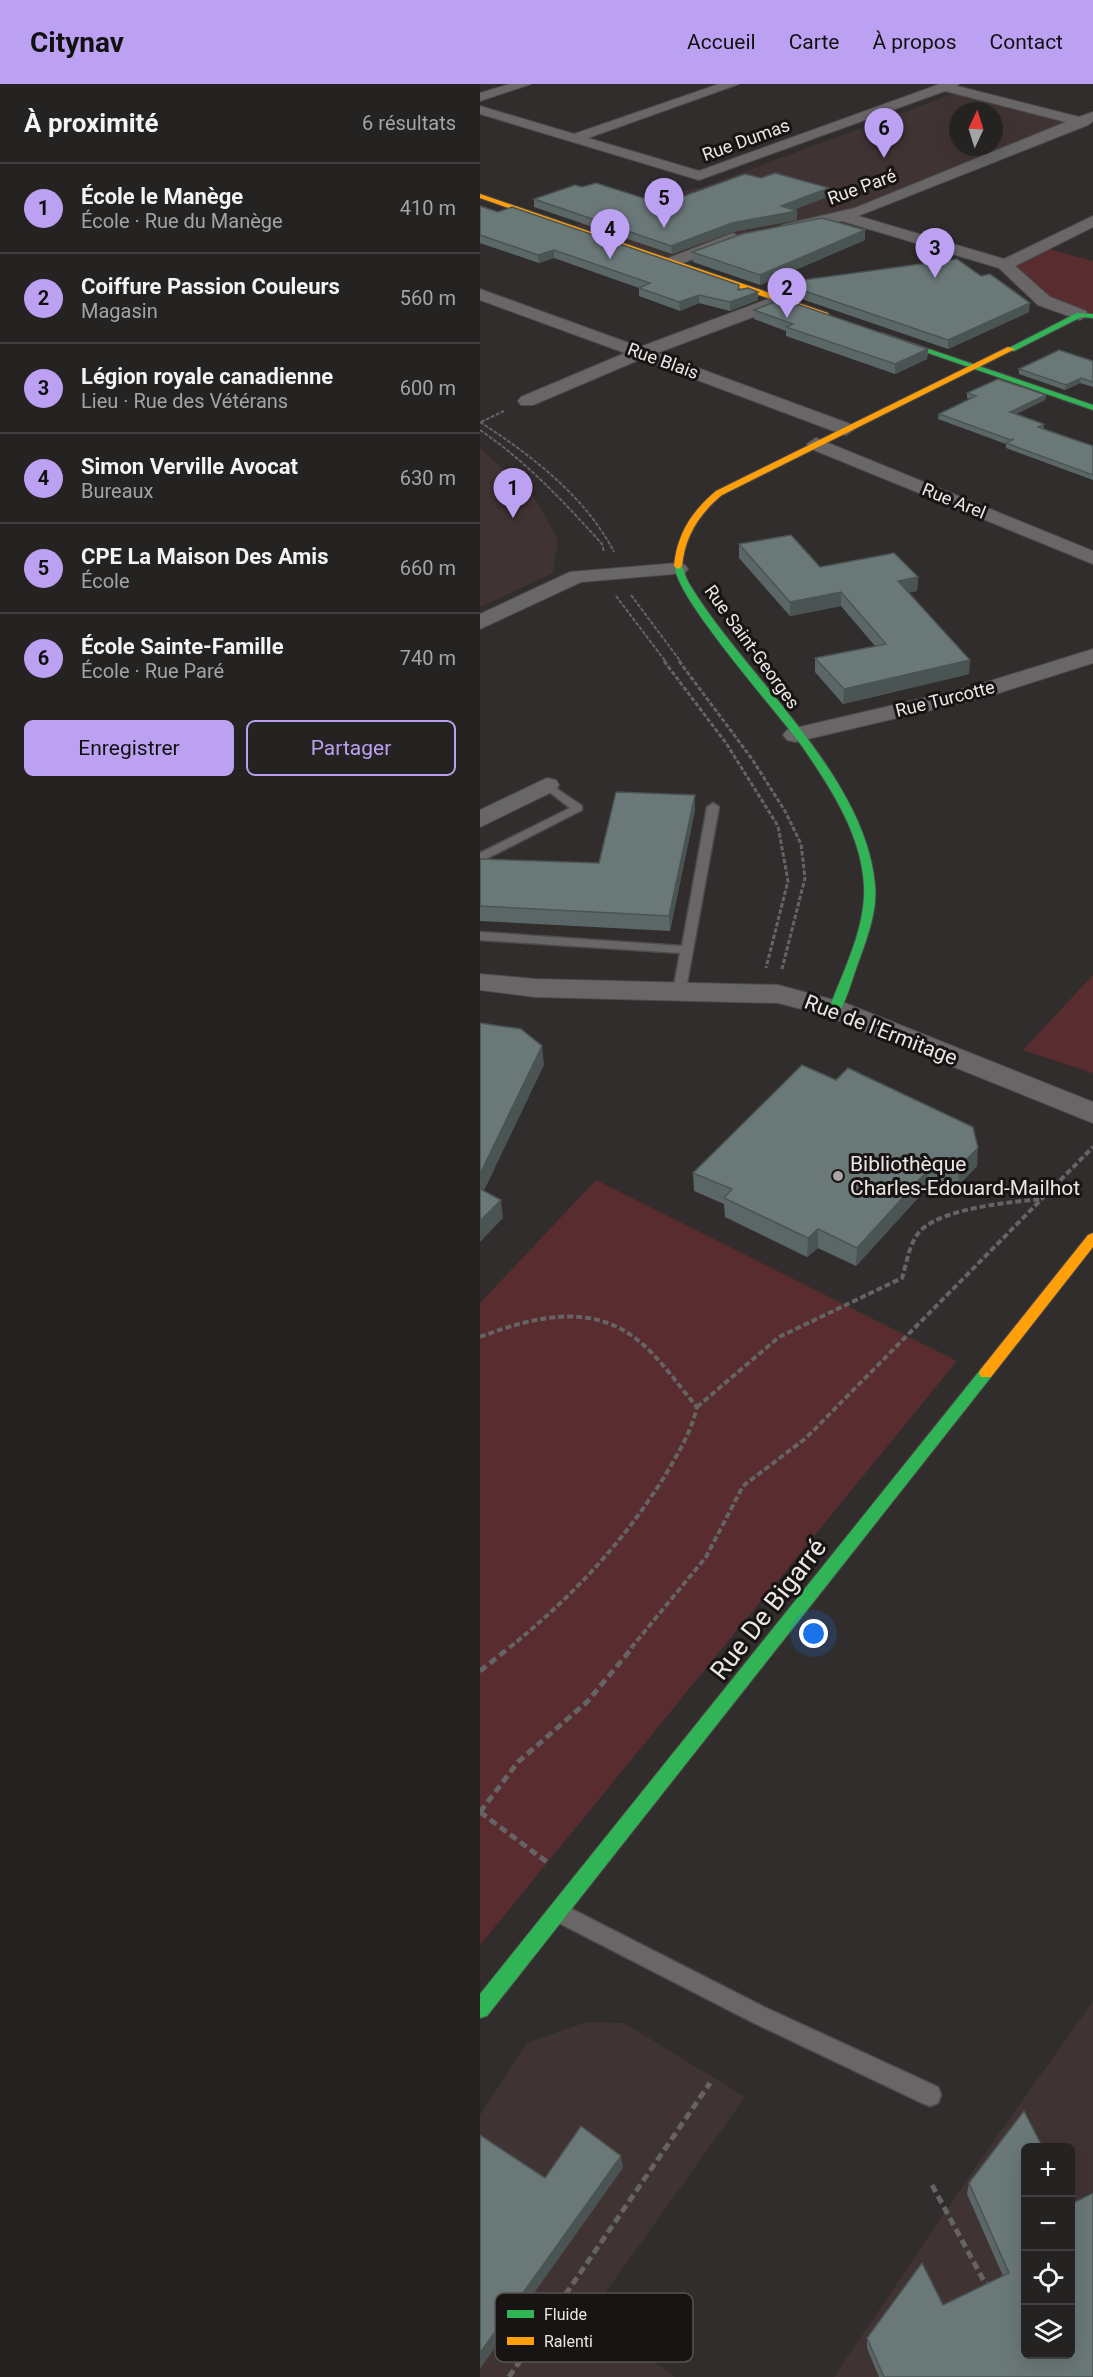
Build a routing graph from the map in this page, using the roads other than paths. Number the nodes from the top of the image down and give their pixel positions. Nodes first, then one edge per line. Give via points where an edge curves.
1 (524, 84) edge
2 (732, 84) edge
3 (948, 86) edge
4 (480, 97) edge
5 (480, 110) edge
6 (1093, 116) edge
7 (1077, 121) junction
8 (1093, 124) edge
9 (575, 138) junction
10 (480, 196) edge
11 (845, 217) junction
12 (1093, 222) edge
13 (775, 230) edge
14 (746, 235) edge
15 (672, 262) junction
16 (1005, 265) junction
17 (480, 294) edge
18 (782, 300) junction
19 (1087, 316) edge
20 (839, 319) edge
21 (872, 331) edge
22 (641, 353) junction
23 (973, 367) junction
24 (527, 401) dead end
25 (1093, 408) edge
26 (846, 429) junction
27 (816, 444) junction
28 (1093, 558) edge
29 (678, 568) junction
30 (480, 622) edge
31 (1093, 656) edge
32 (795, 735) junction
33 (547, 785) joint
34 (713, 807) dead end
35 (480, 820) edge
36 (480, 858) edge
37 (480, 936) edge
38 (687, 951) junction
39 (480, 982) edge
40 (680, 991) junction
41 (835, 1009) junction
42 (1093, 1113) edge
43 (1093, 1238) edge
44 (558, 1911) junction
45 (480, 2009) edge
46 (930, 2095) dead end

1 - 4 street
2 - 9 street
3 - 7 street
3 - 9 street, Rue Dumas via 699,176
5 - 9 street, Rue Dumas
6 - 7 street, Rue Paré
7 - 8 street
7 - 11 street, Rue Paré
10 - 15 street
11 - 13 street, Rue Paré
11 - 16 street
12 - 16 street
14 - 15 street
15 - 18 street
16 - 19 street via 1044,301
17 - 22 street, Rue Blais
18 - 20 street
18 - 22 street
19 - 23 street
21 - 23 street
22 - 24 street
22 - 26 street, Rue Blais
23 - 25 street
23 - 26 street
26 - 27 street
27 - 28 street, Rue Arel
27 - 29 street via 710,501 685,533
29 - 30 street via 577,576
29 - 32 street, Rue Saint-Georges via 697,606
31 - 32 street, Rue Turcotte via 978,692
32 - 41 street, Rue Saint-Georges via 850,815 869,869 863,924
33 - 35 street
33 - 36 lane via 579,808
34 - 38 lane
37 - 38 lane
38 - 40 lane
39 - 40 street, Rue de l'Ermitage via 535,988
40 - 41 street, Rue de l'Ermitage via 769,993
41 - 42 street, Rue de l'Ermitage
43 - 44 street, Rue De Bigarré
44 - 45 street, Rue De Bigarré
44 - 46 lane via 757,2014

